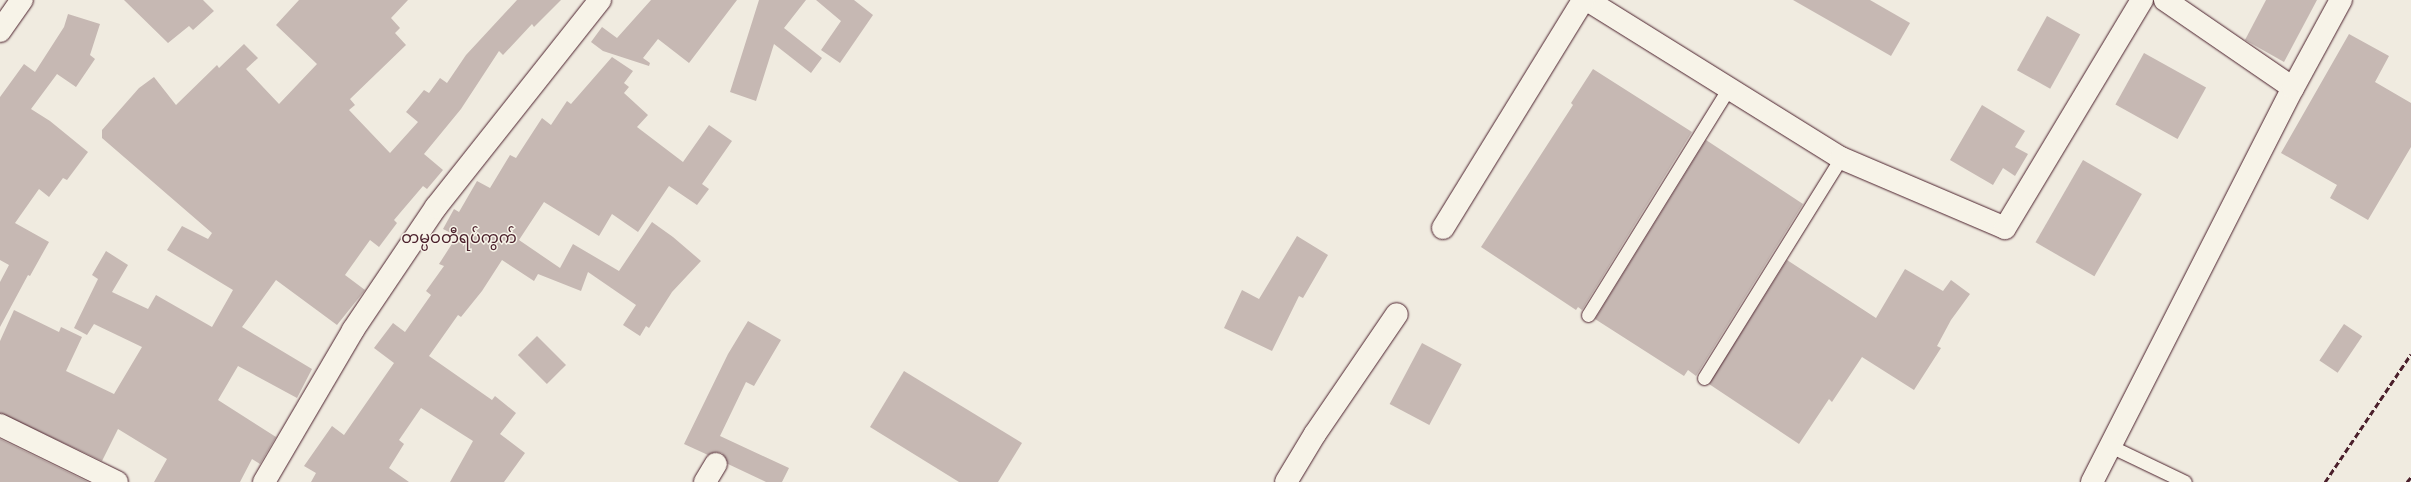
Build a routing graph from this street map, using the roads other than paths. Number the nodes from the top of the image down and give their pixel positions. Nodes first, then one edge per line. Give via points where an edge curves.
1 (22, 0) edge
2 (600, 0) edge
3 (1583, 0) edge
4 (1587, 0) edge
5 (2142, 0) edge
6 (2165, 0) edge
7 (2341, 0) edge
8 (0, 31) edge
9 (1729, 88) junction
10 (2293, 88) junction
11 (1841, 158) junction
12 (1443, 228) dead end
13 (1397, 314) dead end
14 (1588, 315) dead end
15 (1704, 378) dead end
16 (0, 425) edge
17 (2110, 446) junction
18 (716, 464) dead end
19 (116, 482) edge
20 (264, 482) edge
21 (705, 482) edge
22 (1286, 482) edge
23 (2092, 482) edge
24 (2186, 482) edge

1 - 8 street
2 - 20 street via 436,207 353,330
3 - 12 street
4 - 9 street
5 - 11 street via 2005,228
6 - 10 street
7 - 10 street
9 - 11 street
9 - 14 lane
10 - 17 street
11 - 15 lane
13 - 22 street via 1315,434
16 - 19 street
17 - 23 street
17 - 24 lane
18 - 21 street

